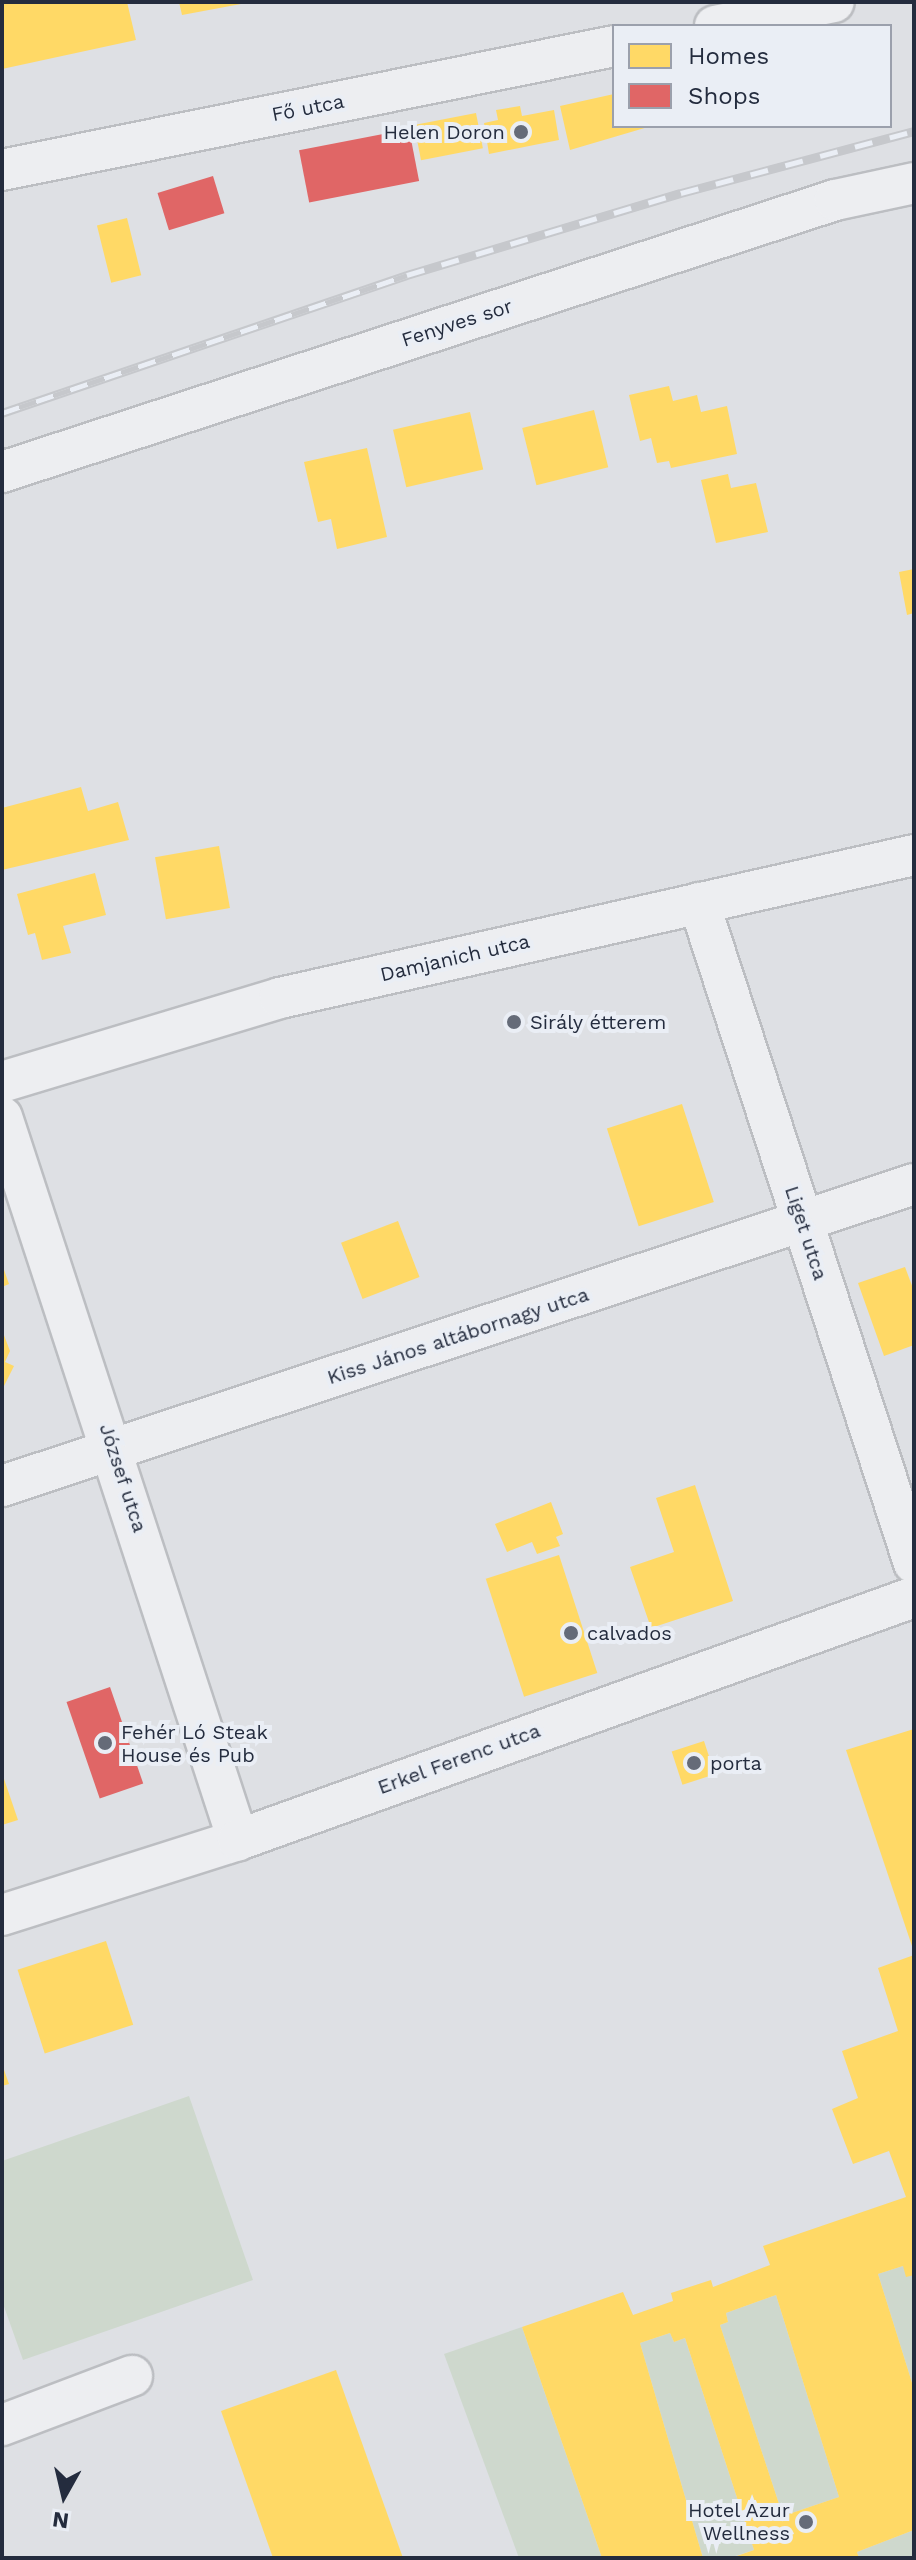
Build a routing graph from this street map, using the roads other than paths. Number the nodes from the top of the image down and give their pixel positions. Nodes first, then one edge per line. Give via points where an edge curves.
1 (834, 2) edge
2 (725, 24) edge
3 (612, 46) edge
4 (2, 170) edge
5 (914, 183) edge
6 (2, 472) edge
7 (914, 855) edge
8 (699, 903) junction
9 (2, 1082) edge
10 (2, 1117) edge
11 (914, 1184) edge
12 (802, 1222) junction
13 (115, 1450) junction
14 (2, 1486) edge
15 (914, 1563) edge
16 (914, 1597) edge
17 (238, 1840) junction
18 (2, 1915) edge
19 (132, 2376) dead end
20 (2, 2425) edge

1 - 2 street
3 - 4 street, Fő utca
5 - 6 street, Fenyves sor via 835,200
7 - 8 street, Damjanich utca
8 - 9 street, Damjanich utca via 280,998
8 - 12 street, Liget utca
10 - 13 street, József utca
11 - 12 street, Kiss János altábornagy utca
12 - 13 street, Kiss János altábornagy utca
12 - 15 street, Liget utca
13 - 14 street, Kiss János altábornagy utca
13 - 17 street, József utca
16 - 17 street, Erkel Ferenc utca
17 - 18 street, Erkel Ferenc utca
19 - 20 street

